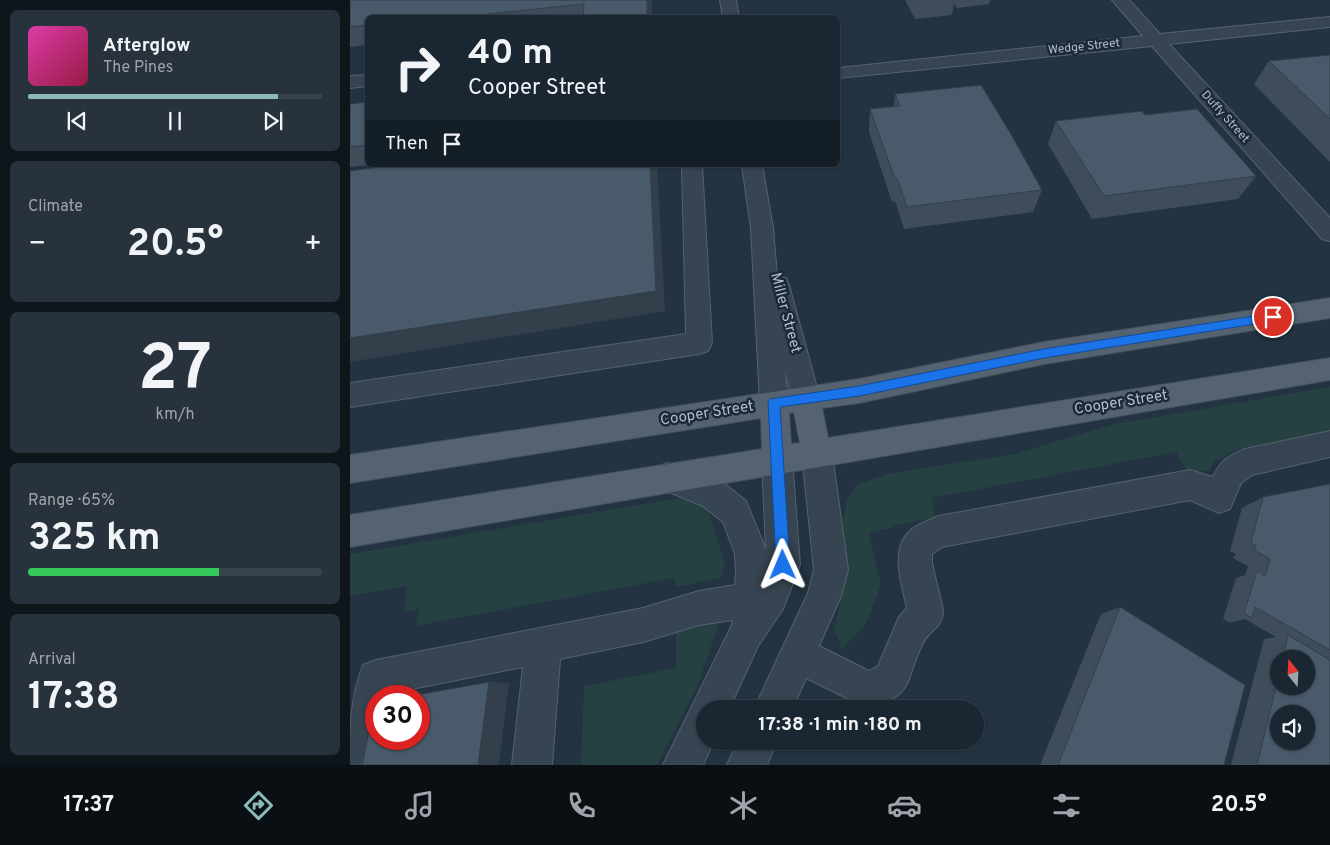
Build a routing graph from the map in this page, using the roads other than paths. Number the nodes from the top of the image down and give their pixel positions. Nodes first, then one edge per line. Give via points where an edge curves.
1 (728, 0) edge
2 (1120, 0) edge
3 (730, 15) edge
4 (1330, 22) edge
5 (1156, 40) junction
6 (840, 73) edge
7 (365, 80) edge
8 (350, 82) edge
9 (692, 167) edge
10 (752, 167) edge
11 (762, 228) junction
12 (1330, 234) edge
13 (1330, 308) edge
14 (1330, 369) edge
15 (350, 395) edge
16 (806, 399) junction
17 (774, 402) junction
18 (1330, 444) edge
19 (817, 454) junction
20 (777, 459) junction
21 (350, 469) edge
22 (668, 477) junction
23 (350, 531) edge
24 (755, 611) junction
25 (543, 644) junction
26 (799, 654) junction
27 (714, 700) edge
28 (778, 700) edge
29 (696, 736) edge
30 (754, 750) edge
31 (357, 765) edge
32 (532, 765) edge
33 (682, 765) edge
34 (747, 765) edge

1 - 3 street
2 - 5 street, Duffy Street
4 - 5 street, Wedge Street
5 - 6 street, Wedge Street
5 - 12 street, Duffy Street
7 - 8 street
9 - 15 street via 699,343
10 - 11 street, Miller Street
11 - 16 street, Miller Street
11 - 17 street, Miller Street
13 - 16 main road, Cooper Street via 1044,353
14 - 19 main road, Cooper Street
16 - 17 main road, Cooper Street
16 - 19 main road
17 - 20 main road
17 - 21 main road, Cooper Street
18 - 26 street via 1245,463 1230,473 1219,498 1201,487 1190,486 940,532 926,538 916,548 915,560 926,614 911,629 891,679 867,690
19 - 20 main road, Cooper Street
19 - 26 street via 831,570 824,596
20 - 22 main road, Cooper Street
20 - 24 street via 783,565
22 - 23 main road, Cooper Street
22 - 24 street via 714,495 735,512 751,554
24 - 25 street via 699,608 643,626
24 - 27 street
25 - 31 street via 376,678
25 - 32 street
26 - 28 street
29 - 33 street
30 - 34 street

